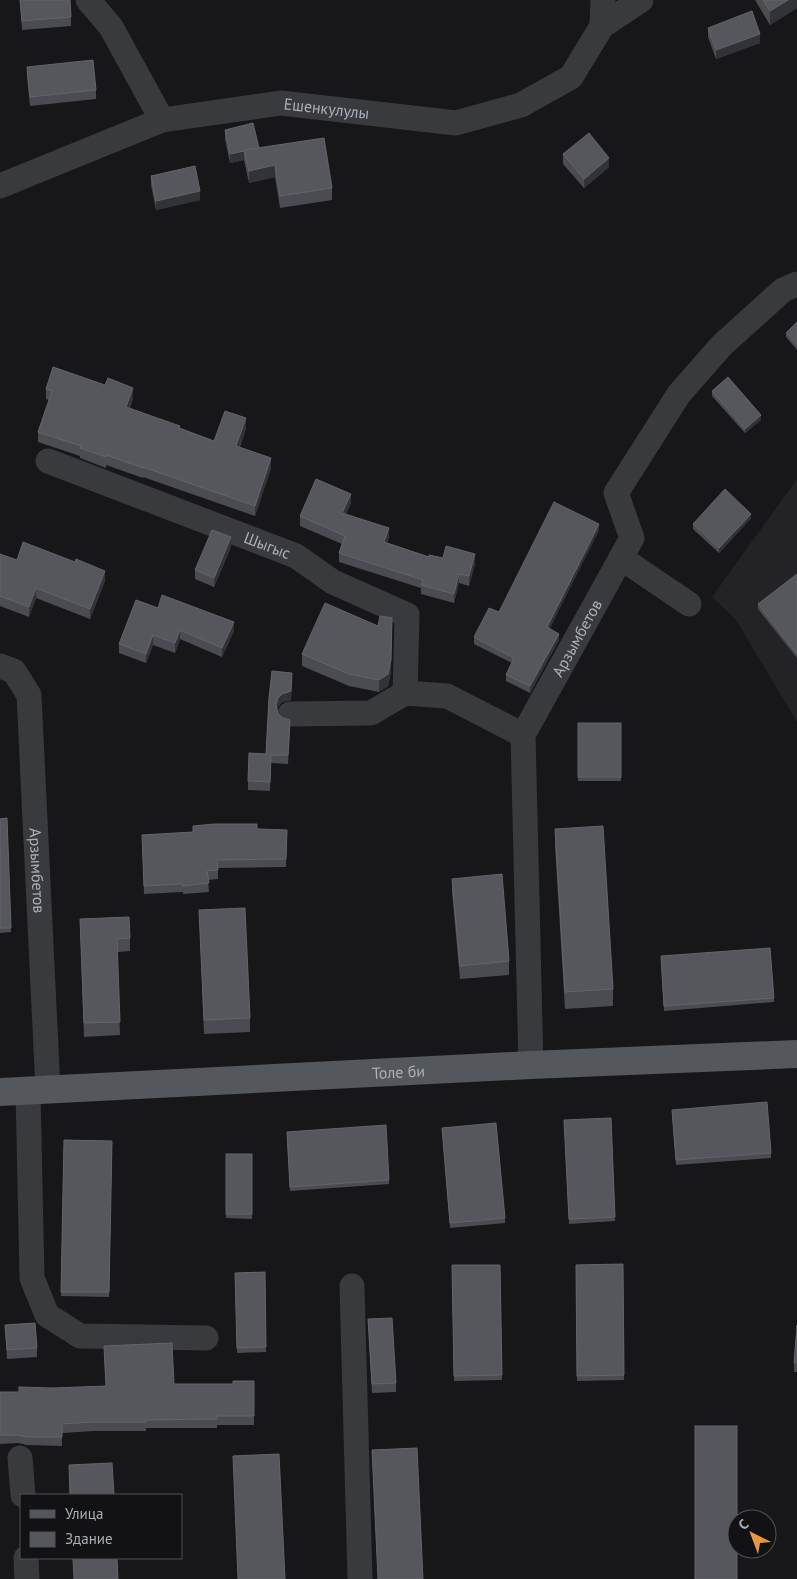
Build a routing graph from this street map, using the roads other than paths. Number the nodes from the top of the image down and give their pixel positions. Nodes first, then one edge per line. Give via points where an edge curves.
1 (88, 0) edge
2 (604, 0) edge
3 (641, 0) edge
4 (602, 26) junction
5 (162, 120) junction
6 (0, 186) edge
7 (797, 284) edge
8 (48, 461) dead end
9 (621, 558) junction
10 (689, 604) dead end
11 (0, 666) edge
12 (405, 693) junction
13 (290, 714) dead end
14 (523, 735) junction
15 (797, 1054) edge
16 (531, 1065) junction
17 (38, 1090) junction
18 (0, 1092) edge
19 (352, 1286) dead end
20 (206, 1338) dead end
21 (20, 1458) dead end
22 (22, 1494) edge
23 (26, 1559) edge
24 (27, 1579) edge
25 (360, 1579) edge

1 - 5 street via 111,28
2 - 4 street, Ешенкулулы
3 - 4 street
4 - 5 street, Ешенкулулы via 571,77 521,105 456,123 281,103
5 - 6 street, Ешенкулулы
7 - 9 street, Арзымбетов via 783,290 722,345 679,394 616,492 632,538
8 - 12 street, Шыгыс via 296,556 333,582 407,615
9 - 10 street
9 - 14 street, Арзымбетов
11 - 17 street, Арзымбетов via 14,671 29,694
12 - 13 street via 371,713
12 - 14 street via 447,696
14 - 16 street
15 - 16 main road, Толе би
16 - 17 main road, Толе би
17 - 18 main road, Толе би
17 - 20 street, Арзымбетов via 32,1278 47,1315 80,1336
19 - 25 street
21 - 22 street
23 - 24 street

